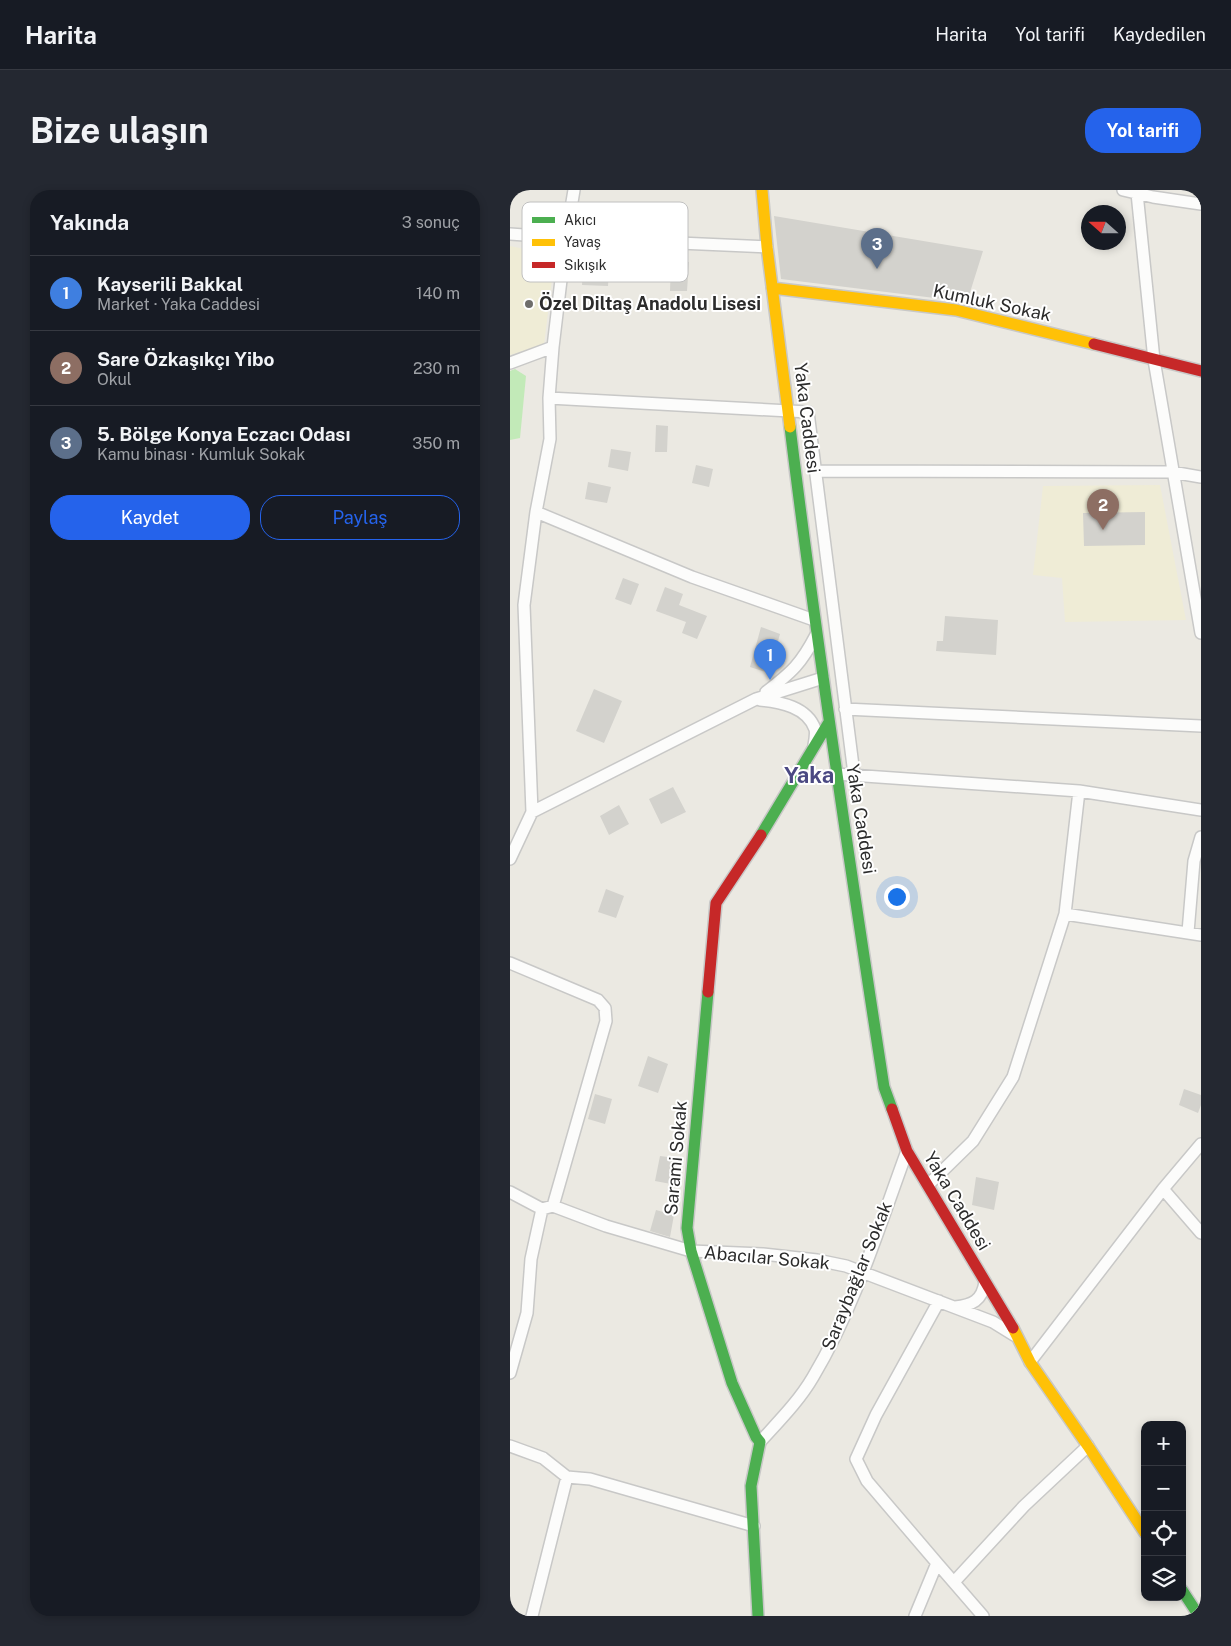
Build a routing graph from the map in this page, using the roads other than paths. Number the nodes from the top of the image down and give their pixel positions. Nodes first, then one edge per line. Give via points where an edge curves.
1 (762, 190) edge
2 (1123, 190) edge
3 (1137, 193) junction
4 (1201, 204) edge
5 (688, 243) edge
6 (767, 247) junction
7 (561, 282) edge
8 (772, 288) junction
9 (553, 347) junction
10 (1154, 360) junction
11 (510, 363) edge
12 (1201, 371) edge
13 (549, 398) junction
14 (788, 411) junction
15 (816, 471) junction
16 (1172, 472) junction
17 (1201, 477) edge
18 (536, 512) junction
19 (814, 620) junction
20 (1201, 633) edge
21 (816, 635) junction
22 (823, 678) junction
23 (756, 699) junction
24 (845, 709) junction
25 (828, 722) junction
26 (1201, 726) edge
27 (814, 749) junction
28 (836, 774) junction
29 (854, 774) junction
30 (1079, 791) junction
31 (1201, 810) edge
32 (532, 812) junction
33 (1201, 837) edge
34 (510, 859) edge
35 (1065, 914) junction
36 (1188, 932) junction
37 (1201, 936) edge
38 (510, 963) edge
39 (1201, 1144) edge
40 (907, 1151) junction
41 (928, 1185) junction
42 (1164, 1189) junction
43 (510, 1192) edge
44 (547, 1208) junction
45 (1201, 1233) edge
46 (691, 1251) junction
47 (862, 1272) junction
48 (985, 1282) junction
49 (939, 1301) junction
50 (954, 1307) junction
51 (1019, 1339) junction
52 (1030, 1362) junction
53 (510, 1373) edge
54 (760, 1442) junction
55 (510, 1446) edge
56 (1088, 1446) junction
57 (567, 1477) junction
58 (754, 1526) junction
59 (1141, 1527) edge
60 (937, 1563) junction
61 (954, 1582) junction
62 (1186, 1597) edge
63 (1195, 1614) edge
64 (532, 1616) edge
65 (758, 1616) edge
66 (915, 1616) edge
67 (983, 1616) edge

1 - 6 street, Yaka Caddesi
2 - 3 street
3 - 4 street
3 - 10 street
5 - 6 street
6 - 8 street, Yaka Caddesi
7 - 9 street
8 - 10 street, Kumluk Sokak via 956,310
8 - 14 street, Yaka Caddesi
9 - 11 street
9 - 13 street
10 - 12 street, Kumluk Sokak
10 - 16 street
13 - 14 street
13 - 18 street via 550,439
14 - 15 street via 808,412
14 - 19 street, Yaka Caddesi
15 - 16 street
15 - 24 street
16 - 17 street
16 - 20 street
18 - 19 street via 692,577
18 - 32 street via 524,605
19 - 21 street, Yaka Caddesi
21 - 22 street, Yaka Caddesi
21 - 23 street via 797,667
22 - 23 street
22 - 25 street, Yaka Caddesi
23 - 27 street via 777,701 807,716 815,730
23 - 32 street
24 - 26 street
24 - 29 street
25 - 27 street, Sarami Sokak
25 - 28 street, Yaka Caddesi
27 - 46 street, Sarami Sokak via 716,903 687,1228
28 - 29 street
28 - 40 street, Yaka Caddesi via 884,1087
29 - 30 street
30 - 31 street
30 - 35 street
32 - 34 street
33 - 36 street via 1194,861
35 - 36 street
35 - 41 street via 1013,1077 973,1141
36 - 37 street
38 - 44 street via 598,1000 605,1008 606,1021
39 - 42 street
40 - 41 street, Yaka Caddesi
40 - 47 street, Saraybağlar Sokak
41 - 48 street, Yaka Caddesi
42 - 45 street
42 - 52 street
43 - 44 street, Abacılar Sokak
44 - 46 street, Abacılar Sokak
44 - 53 street via 532,1259 527,1313
46 - 47 street, Abacılar Sokak via 817,1260
46 - 54 street, Sarami Sokak via 732,1383
47 - 49 street, Abacılar Sokak
47 - 54 street, Saraybağlar Sokak via 840,1327 813,1378 789,1411
48 - 50 street via 977,1300
48 - 51 street, Yaka Caddesi
49 - 50 street, Abacılar Sokak
49 - 60 street via 876,1415 856,1459 867,1481
50 - 51 street, Abacılar Sokak via 993,1322
51 - 52 street, Yaka Caddesi
52 - 56 street, Yaka Caddesi
54 - 58 street via 751,1486
55 - 57 street via 543,1458
56 - 59 street, Yaka Caddesi
56 - 61 street via 1024,1506
57 - 58 street via 590,1479
57 - 64 street
58 - 65 street
60 - 61 street
60 - 66 street
61 - 67 street
62 - 63 street

